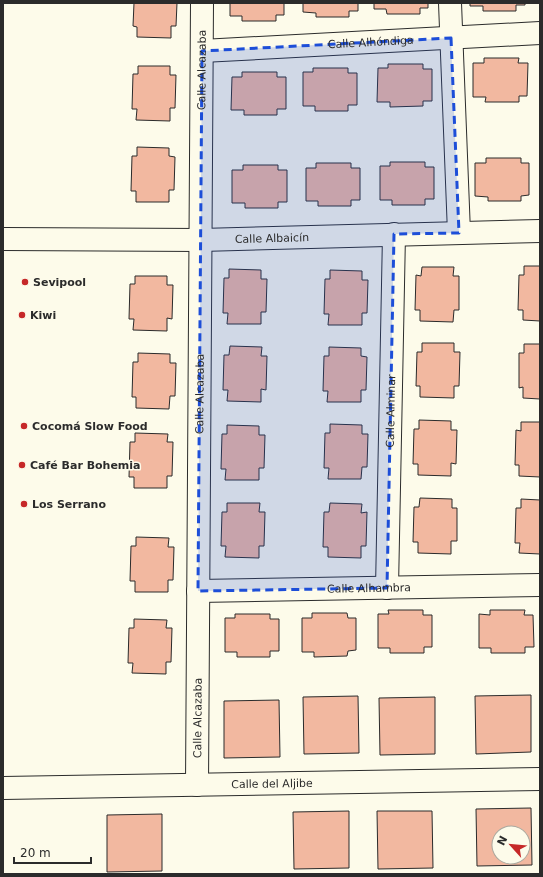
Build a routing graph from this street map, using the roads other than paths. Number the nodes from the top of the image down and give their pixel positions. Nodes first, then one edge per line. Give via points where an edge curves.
1 (202, 3) edge
2 (450, 3) edge
3 (540, 33) edge
4 (450, 38) junction
5 (202, 51) junction
6 (540, 231) edge
7 (459, 233) junction
8 (394, 234) junction
9 (3, 240) edge
10 (201, 240) junction
11 (540, 585) edge
12 (387, 588) junction
13 (198, 591) junction
14 (540, 779) edge
15 (197, 785) junction
16 (3, 788) edge

1 - 5 street, Calle Alcazaba
2 - 4 street
3 - 4 street, Calle Alhóndiga
4 - 5 street, Calle Alhóndiga
4 - 7 street
5 - 10 street, Calle Alcazaba
6 - 7 street, Calle Albaicín
7 - 8 street, Calle Albaicín
8 - 10 street, Calle Albaicín
8 - 12 street, Calle Alminar
9 - 10 street, Calle Albaicín
10 - 13 street, Calle Alcazaba
11 - 12 street, Calle Alhambra
12 - 13 street, Calle Alhambra
13 - 15 street, Calle Alcazaba
14 - 15 street, Calle del Aljibe
15 - 16 street, Calle del Aljibe

